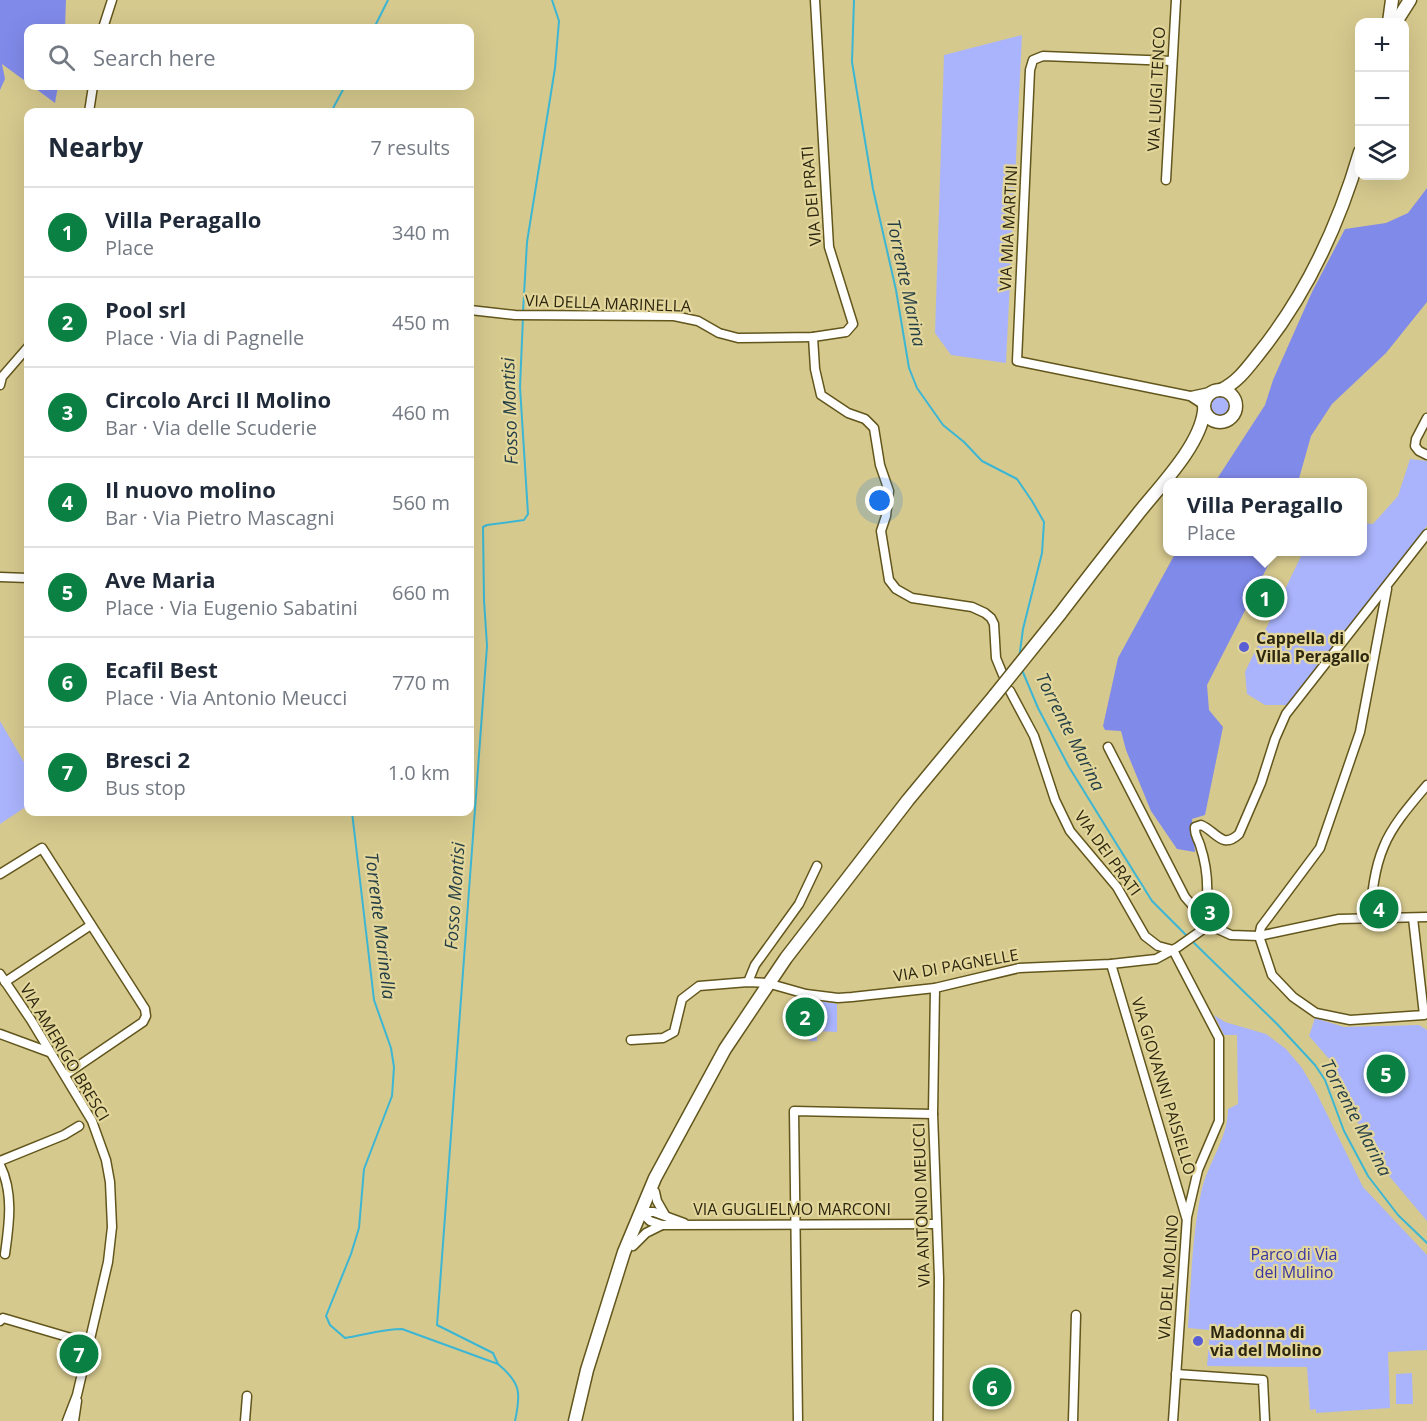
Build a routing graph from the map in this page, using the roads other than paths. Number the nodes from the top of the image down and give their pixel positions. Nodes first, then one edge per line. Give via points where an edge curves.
1 (112, 0) edge
2 (814, 0) edge
3 (1176, 0) edge
4 (1392, 0) edge
5 (1410, 0) edge
6 (1390, 18) edge
7 (1399, 18) edge
8 (104, 24) edge
9 (1172, 61) junction
10 (92, 90) edge
11 (90, 108) edge
12 (1355, 166) edge
13 (1166, 180) dead end
14 (474, 310) edge
15 (813, 337) junction
16 (24, 353) edge
17 (1238, 380) junction
18 (1, 381) edge
19 (1218, 391) junction
20 (1190, 396) junction
21 (1235, 402) junction
22 (1204, 408) junction
23 (1427, 418) edge
24 (1218, 422) junction
25 (1197, 434) junction
26 (1427, 455) edge
27 (1167, 478) edge
28 (1163, 483) edge
29 (1427, 534) edge
30 (0, 578) edge
31 (24, 578) edge
32 (1387, 586) junction
33 (1003, 675) dead end
34 (1010, 691) dead end
35 (1108, 747) dead end
36 (1427, 784) edge
37 (817, 866) dead end
38 (0, 874) edge
39 (1427, 917) edge
40 (1413, 918) junction
41 (1370, 919) junction
42 (1205, 924) junction
43 (91, 925) junction
44 (1259, 936) junction
45 (1176, 948) junction
46 (1111, 964) junction
47 (3, 978) edge
48 (748, 982) junction
49 (767, 983) junction
50 (935, 988) junction
51 (1426, 1015) edge
52 (0, 1034) edge
53 (631, 1040) dead end
54 (50, 1052) junction
55 (65, 1075) junction
56 (933, 1114) junction
57 (79, 1126) dead end
58 (671, 1151) junction
59 (0, 1163) edge
60 (655, 1192) junction
61 (644, 1214) junction
62 (1186, 1217) junction
63 (664, 1220) junction
64 (795, 1224) junction
65 (936, 1224) junction
66 (633, 1246) junction
67 (5, 1254) dead end
68 (618, 1275) junction
69 (1076, 1315) dead end
70 (0, 1321) edge
71 (88, 1343) junction
72 (1176, 1374) junction
73 (76, 1395) junction
74 (247, 1396) dead end
75 (67, 1421) edge
76 (74, 1421) edge
77 (245, 1421) edge
78 (575, 1421) edge
79 (798, 1421) edge
80 (938, 1421) edge
81 (1073, 1421) edge
82 (1173, 1421) edge
83 (1265, 1421) edge

1 - 8 street
2 - 15 street, VIA DEI PRATI via 829,247 853,324 846,332
3 - 9 street, VIA LUIGI TENCO
4 - 6 main road
5 - 7 main road
9 - 13 street, VIA LUIGI TENCO
9 - 20 street, VIA MIA MARTINI via 1043,56 1033,60 1017,361
10 - 11 street
12 - 17 main road via 1328,239 1305,283 1278,331
14 - 15 street, VIA DELLA MARINELLA via 514,315 674,316 698,321 738,338
15 - 33 street via 821,395 874,428 889,491 881,531 889,580 912,598 972,607 985,613 994,624 996,658
16 - 18 street
17 - 19 main road
17 - 21 main road
19 - 20 street, VIA MIA MARTINI
19 - 21 main road via 1230,394
19 - 22 main road via 1207,397
20 - 22 street, VIA MIA MARTINI
21 - 24 main road via 1233,415
22 - 24 main road via 1209,418
22 - 25 main road
23 - 26 street via 1415,446
24 - 25 main road
25 - 27 main road, bridge
28 - 49 main road, bridge via 908,800
29 - 32 street
30 - 31 street
32 - 42 street via 1286,714 1239,834 1228,841 1205,826 1195,827 1206,874
32 - 44 street via 1360,732 1320,848 1261,927
34 - 45 street, VIA DEI PRATI via 1034,736 1055,800 1070,831 1117,887 1145,936 1158,946
35 - 42 street via 1150,834
36 - 41 street via 1385,843 1374,880
37 - 48 street via 799,903 755,965
38 - 43 street via 42,848
39 - 40 street
40 - 41 street
40 - 51 street
41 - 44 street via 1339,919
42 - 44 street via 1231,935
42 - 45 street
43 - 47 street
43 - 55 street via 146,1016 143,1022
44 - 51 street via 1272,975 1316,1013 1350,1020
45 - 46 street, VIA DI PAGNELLE via 1156,959
45 - 62 street, VIA DEL MOLINO via 1219,1038 1220,1121 1198,1170
46 - 50 street, VIA DI PAGNELLE via 1019,968
46 - 62 street, VIA GIOVANNI PAISIELLO
47 - 54 street, VIA AMERIGO BRESCI
48 - 49 street, VIA DI PAGNELLE
48 - 53 street, VIA DI PAGNELLE via 699,986 682,999 674,1032 663,1038
49 - 50 street, VIA DI PAGNELLE via 838,998
49 - 58 main road via 725,1049
50 - 56 street, VIA ANTONIO MEUCCI
52 - 54 street
54 - 55 street, VIA AMERIGO BRESCI
55 - 71 street, VIA AMERIGO BRESCI via 100,1140 112,1197 111,1244
56 - 64 street via 794,1111
56 - 65 street, VIA ANTONIO MEUCCI
57 - 59 street
58 - 60 main road
58 - 61 main road via 655,1178
59 - 67 street via 8,1193
60 - 61 main road
60 - 63 street
61 - 63 street, VIA GUGLIELMO MARCONI
61 - 66 main road
61 - 68 main road via 624,1252
62 - 72 street, VIA DEL MOLINO
63 - 64 street, VIA GUGLIELMO MARCONI
63 - 66 street
64 - 65 street, VIA GUGLIELMO MARCONI
64 - 79 street
65 - 80 street, VIA ANTONIO MEUCCI
66 - 68 main road
68 - 78 main road via 598,1332
69 - 81 street
70 - 71 street via 3,1318
71 - 73 street, VIA AMERIGO BRESCI
72 - 82 street, VIA DEL MOLINO
72 - 83 street via 1263,1380
73 - 75 street, VIA AMERIGO BRESCI
73 - 76 street, VIA AMERIGO BRESCI
74 - 77 street

